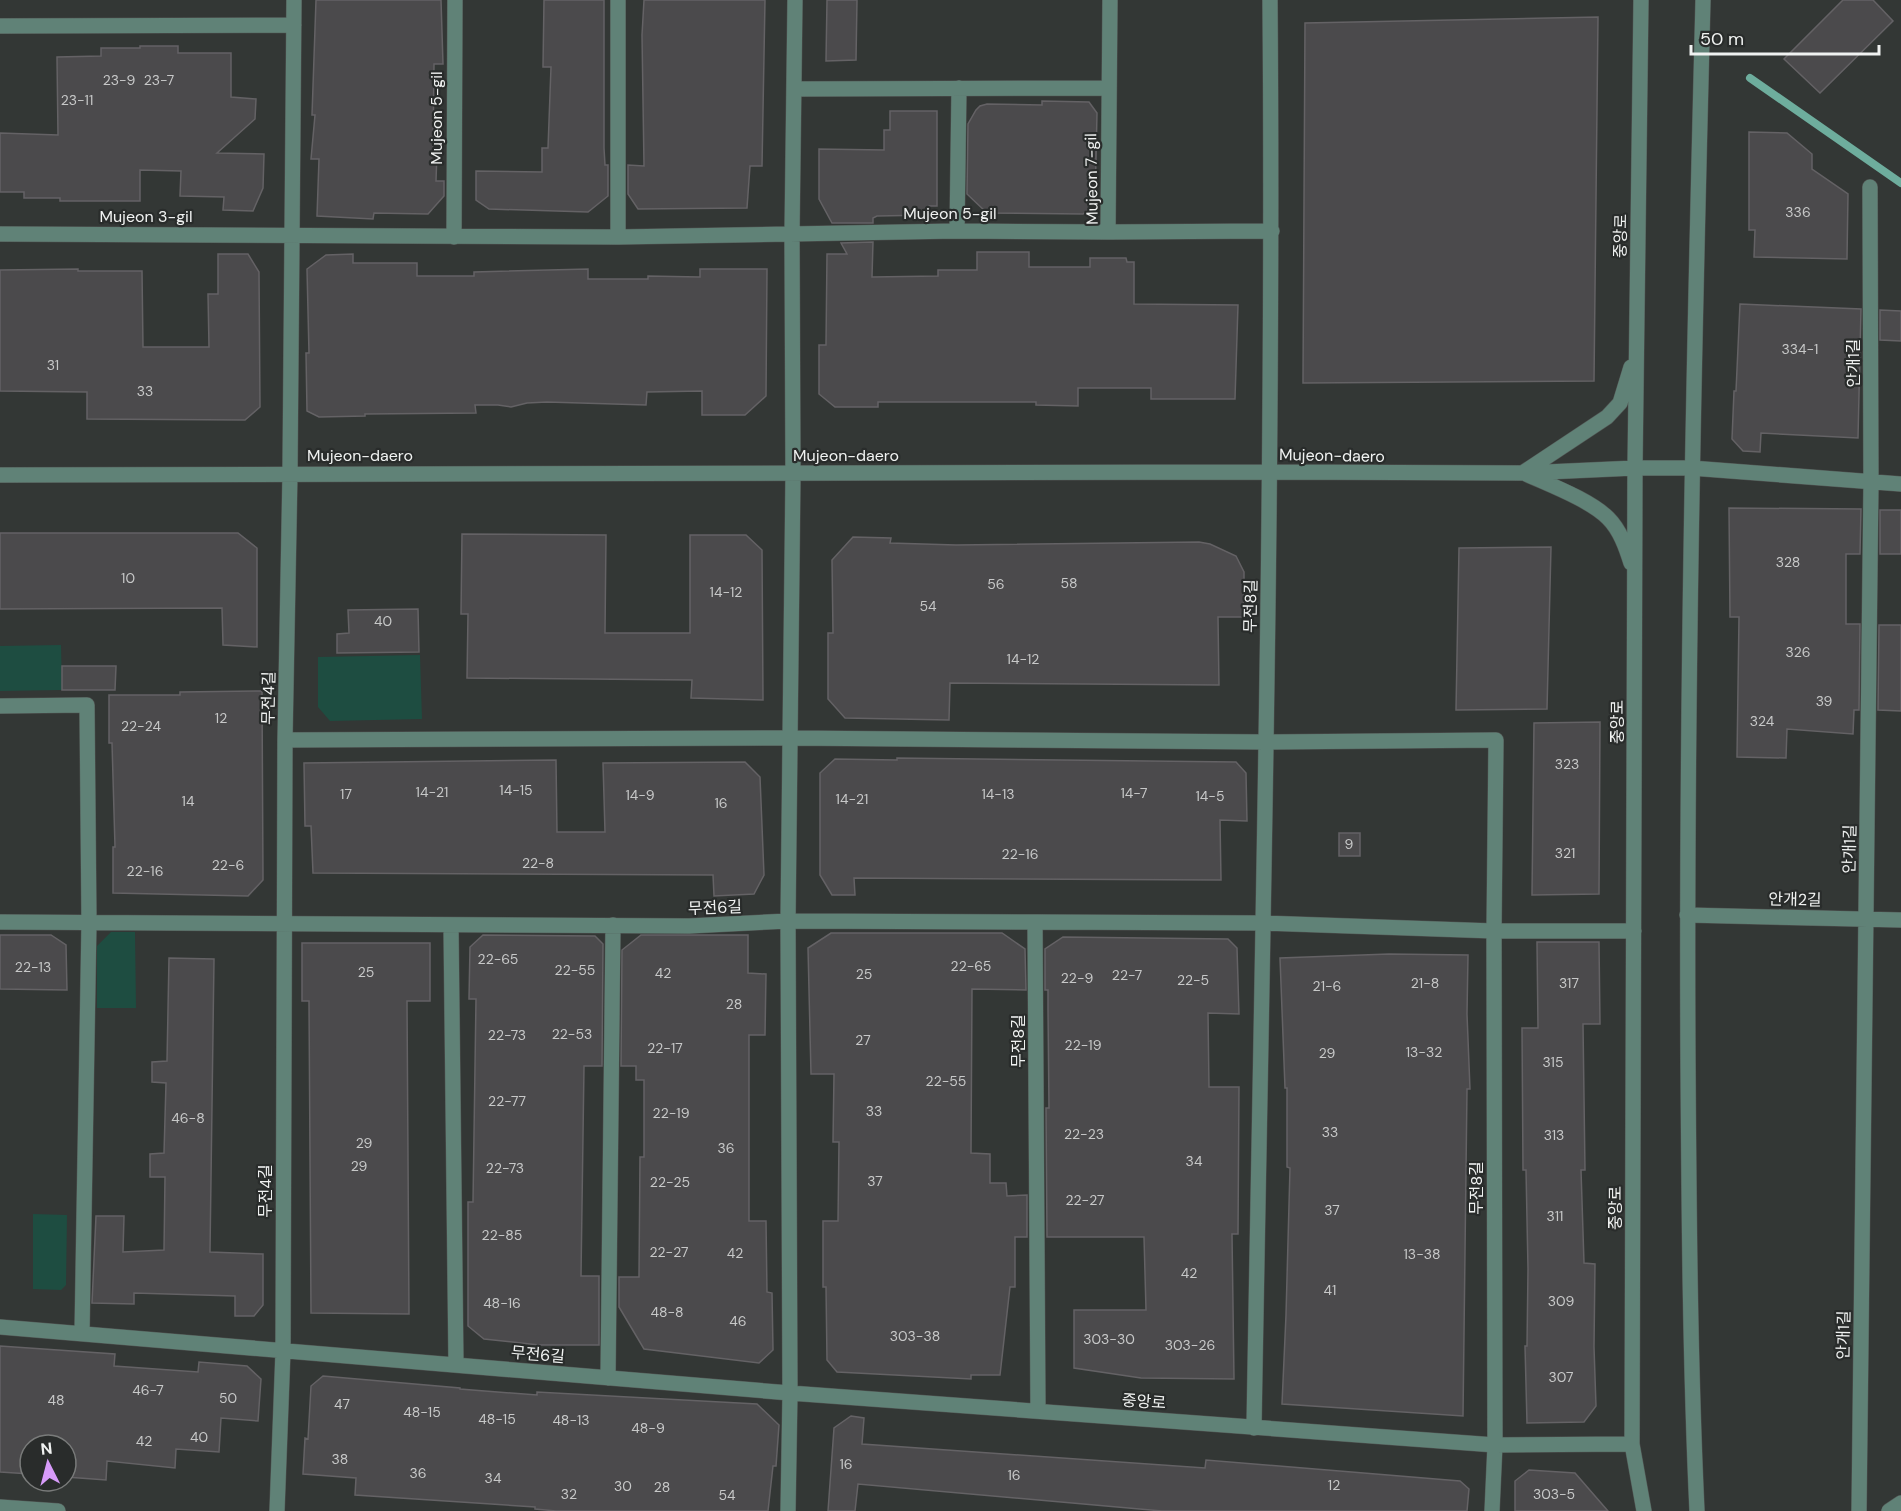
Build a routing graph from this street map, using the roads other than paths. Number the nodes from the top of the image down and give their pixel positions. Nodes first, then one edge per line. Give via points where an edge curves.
1 (294, 0) edge
2 (455, 0) edge
3 (618, 0) edge
4 (795, 0) edge
5 (1110, 0) edge
6 (1270, 0) edge
7 (1641, 0) edge
8 (1703, 0) edge
9 (294, 25) junction
10 (0, 26) edge
11 (959, 88) junction
12 (1109, 88) junction
13 (795, 89) junction
14 (1870, 187) dead end
15 (957, 231) junction
16 (1272, 231) junction
17 (1108, 232) junction
18 (0, 234) edge
19 (792, 234) junction
20 (293, 235) junction
21 (454, 237) junction
22 (618, 237) junction
23 (1636, 350) junction
24 (1635, 468) junction
25 (1691, 468) junction
26 (1270, 472) junction
27 (290, 473) junction
28 (1524, 473) junction
29 (793, 474) junction
30 (0, 475) edge
31 (1871, 483) junction
32 (1901, 484) edge
33 (1636, 574) junction
34 (0, 706) edge
35 (790, 738) junction
36 (285, 740) junction
37 (1265, 742) junction
38 (1687, 915) junction
39 (1866, 919) junction
40 (1901, 920) edge
41 (788, 921) junction
42 (0, 922) edge
43 (89, 922) junction
44 (1035, 922) junction
45 (1263, 923) junction
46 (284, 924) junction
47 (451, 925) junction
48 (613, 926) junction
49 (1494, 931) junction
50 (1634, 931) junction
51 (0, 1327) edge
52 (82, 1334) junction
53 (283, 1351) junction
54 (456, 1365) junction
55 (608, 1378) junction
56 (790, 1393) junction
57 (1038, 1411) junction
58 (1254, 1428) junction
59 (1632, 1444) junction
60 (1495, 1445) junction
61 (1901, 1503) edge
62 (0, 1507) edge
63 (58, 1511) edge
64 (277, 1511) edge
65 (788, 1511) edge
66 (1492, 1511) edge
67 (1644, 1511) edge
68 (1697, 1511) edge
69 (1859, 1511) edge
70 (1888, 1511) edge

1 - 9 street
2 - 21 street, Mujeon 5-gil
3 - 22 street
4 - 13 street
5 - 12 street, Mujeon 7-gil
6 - 16 street
7 - 23 street, 중앙로
8 - 25 street
9 - 10 street
9 - 20 street
11 - 12 street
11 - 13 street
11 - 15 street
12 - 17 street, Mujeon 7-gil
13 - 19 street
14 - 31 street, 안개1길
15 - 17 street, Mujeon 5-gil
15 - 19 street, Mujeon 5-gil
16 - 17 street, Mujeon 7-gil
16 - 26 street
18 - 20 street, Mujeon 3-gil
19 - 22 street, Mujeon 5-gil
19 - 29 street
20 - 21 street, Mujeon 5-gil
20 - 27 street
21 - 22 street, Mujeon 5-gil
23 - 24 street, 중앙로
23 - 28 street via 1620,403 1607,417
24 - 25 street, Mujeon-daero
24 - 28 street, Mujeon-daero
24 - 33 street, 중앙로
25 - 31 street
25 - 38 street
26 - 28 street, Mujeon-daero
26 - 29 street, Mujeon-daero
26 - 37 street, 무전8길
27 - 29 street, Mujeon-daero
27 - 30 street, Mujeon-daero
27 - 36 street, 무전4길
28 - 33 street via 1608,517 1622,537
29 - 35 street
31 - 32 street
31 - 39 street, 안개1길
33 - 50 street, 중앙로
34 - 43 street via 87,705
35 - 36 street, 무전8길
35 - 37 street, 무전8길
35 - 41 street
36 - 46 street, 무전4길
37 - 45 street, 무전8길
37 - 49 street, 무전8길 via 1496,741
38 - 39 street, 안개2길
38 - 68 street
39 - 40 street, 안개2길
39 - 69 street, 안개1길
41 - 44 street
41 - 48 street, 무전6길
41 - 56 street
42 - 43 street
43 - 46 street
43 - 52 street
44 - 45 street
44 - 57 street, 무전8길
45 - 49 street
45 - 58 street, 무전8길
46 - 47 street, 무전6길
46 - 53 street, 무전4길
47 - 48 street, 무전6길
47 - 54 street
48 - 55 street
49 - 50 street
49 - 60 street, 무전8길
50 - 59 street, 중앙로
51 - 52 street
52 - 53 street
53 - 54 street, 무전6길
53 - 64 street, 무전4길
54 - 55 street, 무전6길
55 - 56 street, 무전6길
56 - 57 street, 중앙로
56 - 65 street
57 - 58 street, 중앙로
58 - 60 street, 중앙로
59 - 60 street, 중앙로
59 - 67 street, 중앙로
60 - 66 street
61 - 70 street
62 - 63 street

